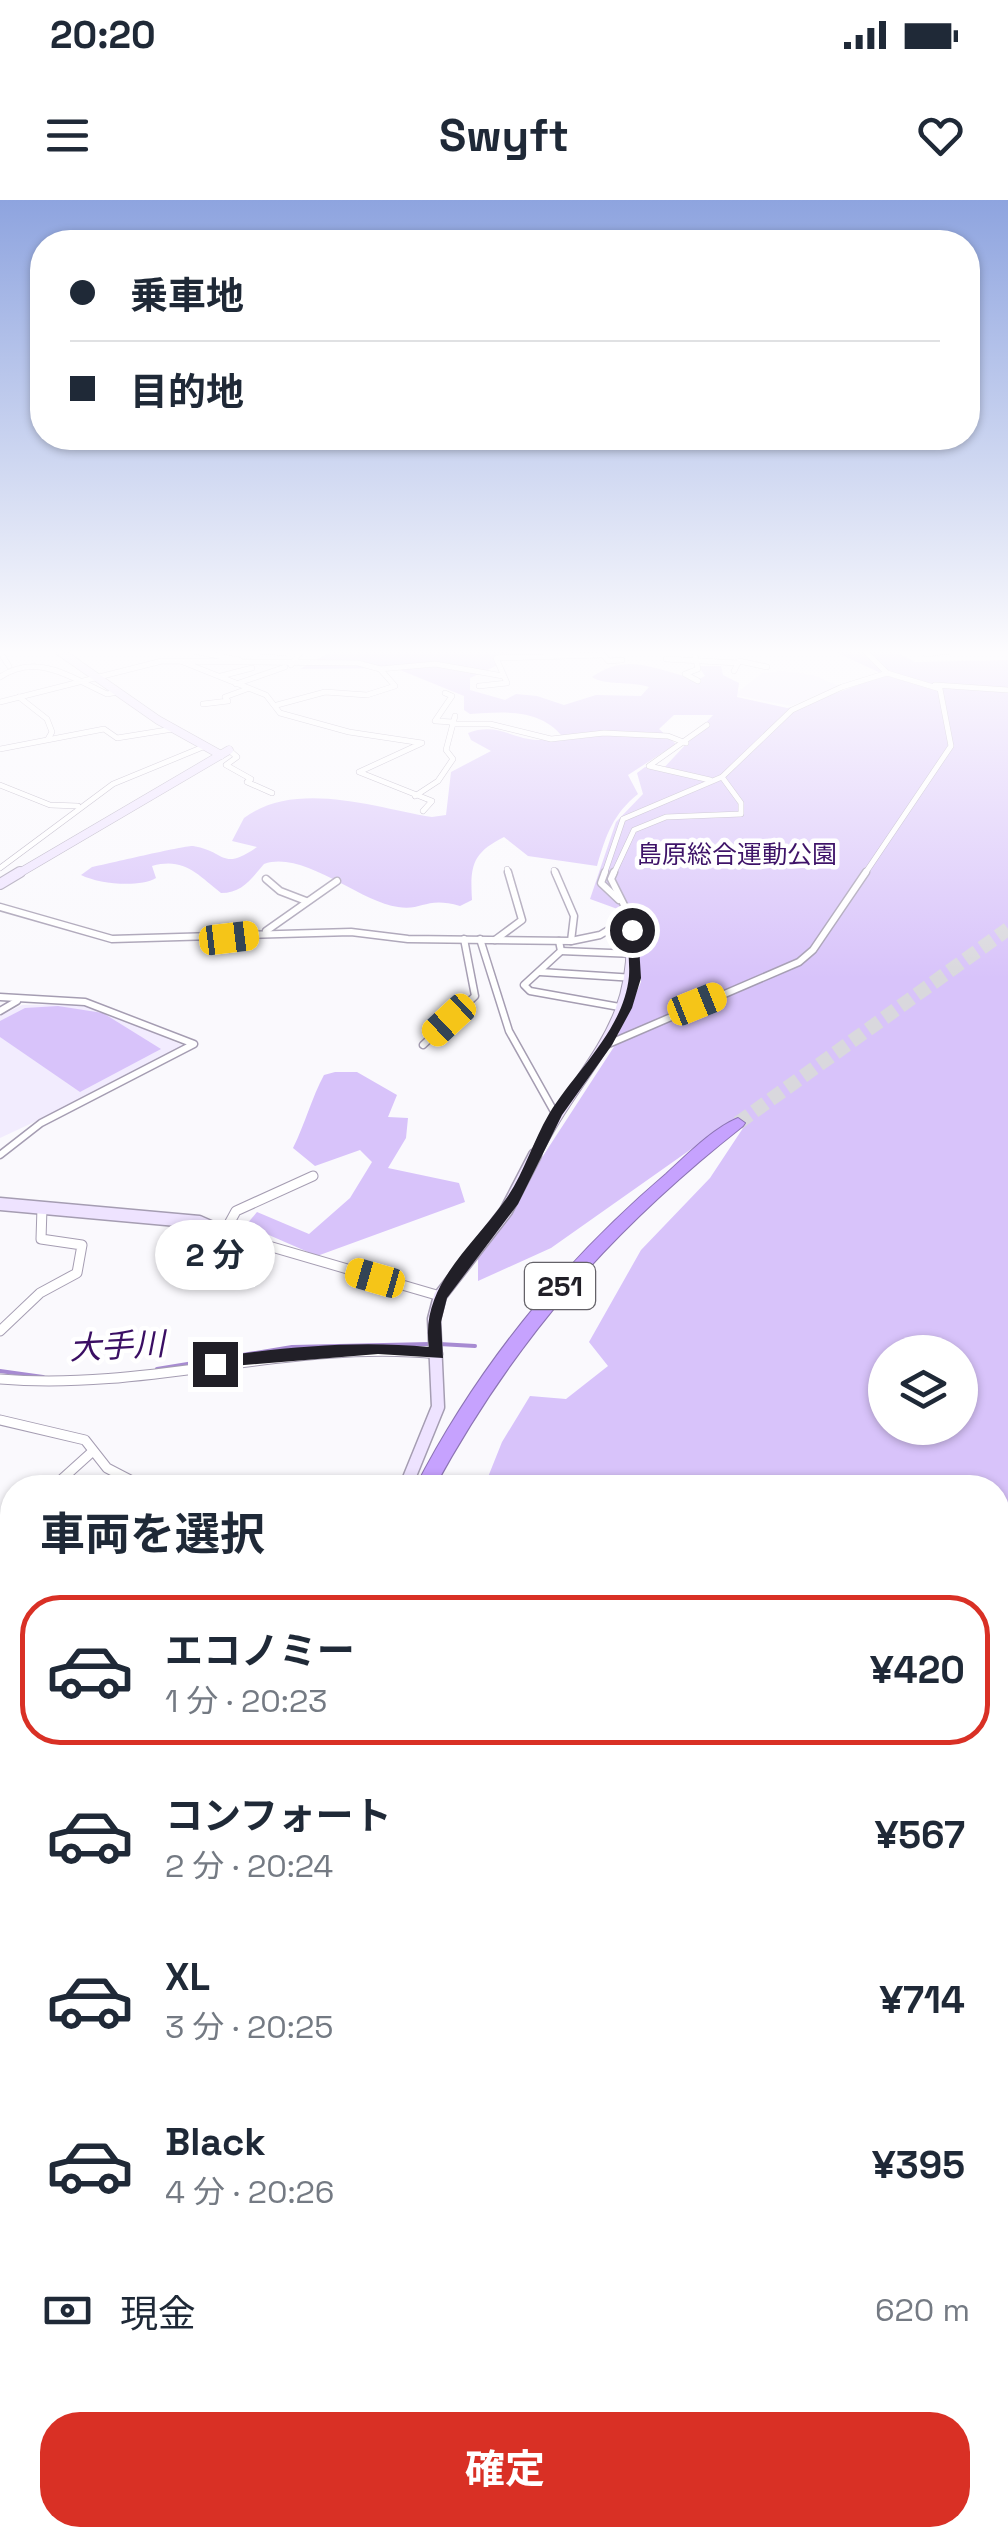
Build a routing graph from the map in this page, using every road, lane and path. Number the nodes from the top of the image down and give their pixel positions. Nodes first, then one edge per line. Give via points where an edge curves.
1 (166, 761) edge
2 (212, 761) edge
3 (233, 761) edge
4 (385, 761) edge
5 (452, 761) edge
6 (658, 761) edge
7 (739, 761) edge
8 (942, 761) edge
9 (722, 777) junction
10 (713, 781) junction
11 (0, 785) edge
12 (272, 793) dead end
13 (415, 796) junction
14 (81, 806) junction
15 (423, 811) dead end
16 (0, 868) edge
17 (508, 869) dead end
18 (554, 870) dead end
19 (266, 879) dead end
20 (338, 881) dead end
21 (0, 884) edge
22 (306, 900) junction
23 (625, 904) junction
24 (0, 907) edge
25 (630, 917) junction
26 (264, 933) junction
27 (480, 939) junction
28 (464, 940) junction
29 (495, 940) junction
30 (571, 941) junction
31 (560, 946) junction
32 (635, 954) junction
33 (540, 972) junction
34 (635, 978) junction
35 (0, 997) edge
36 (17, 1001) junction
37 (626, 1008) junction
38 (0, 1011) edge
39 (422, 1045) dead end
40 (606, 1045) junction
41 (556, 1114) junction
42 (738, 1123) tunnel mouth
43 (0, 1155) edge
44 (312, 1176) dead end
45 (0, 1204) edge
46 (42, 1208) junction
47 (224, 1233) junction
48 (440, 1296) junction
49 (0, 1330) edge
50 (437, 1347) junction
51 (0, 1380) edge
52 (0, 1420) edge
53 (93, 1451) junction
54 (66, 1475) edge
55 (120, 1475) edge
56 (411, 1475) edge
57 (432, 1475) edge

1 - 14 street
2 - 21 street
3 - 12 street via 226,765
4 - 13 street via 360,772
5 - 13 street via 438,781
6 - 10 street via 649,766
7 - 9 street
8 - 40 street via 799,962
9 - 10 street
9 - 23 street via 741,803 741,814 666,816 634,830 612,874
10 - 23 street via 620,824 601,886
11 - 14 street via 50,805
13 - 15 street via 432,801
14 - 16 street
17 - 29 street via 522,920
18 - 30 street via 574,916
19 - 22 street
20 - 22 street
22 - 26 street
23 - 25 street
24 - 26 street via 102,939
25 - 30 street via 600,935
25 - 32 street
26 - 28 street
27 - 28 street
27 - 29 street
27 - 41 street via 498,1007
28 - 39 street via 475,996
29 - 31 street
30 - 31 street
31 - 32 street
31 - 33 street
32 - 34 street
33 - 34 street
33 - 37 street via 524,985
34 - 37 street
35 - 36 street
36 - 38 street
36 - 43 street via 85,1002 194,1044 25,1131
37 - 40 street
40 - 41 street
41 - 48 street via 513,1201
42 - 57 highway, 251 via 664,1180 578,1264 522,1332
44 - 47 street via 236,1211
45 - 46 street
46 - 47 street via 199,1222
46 - 49 street via 41,1239 82,1245 77,1273 40,1293
47 - 48 street
48 - 50 street via 433,1322
50 - 51 street via 300,1351 110,1385
50 - 56 street via 439,1397
52 - 53 street via 72,1434
53 - 54 street
53 - 55 street

